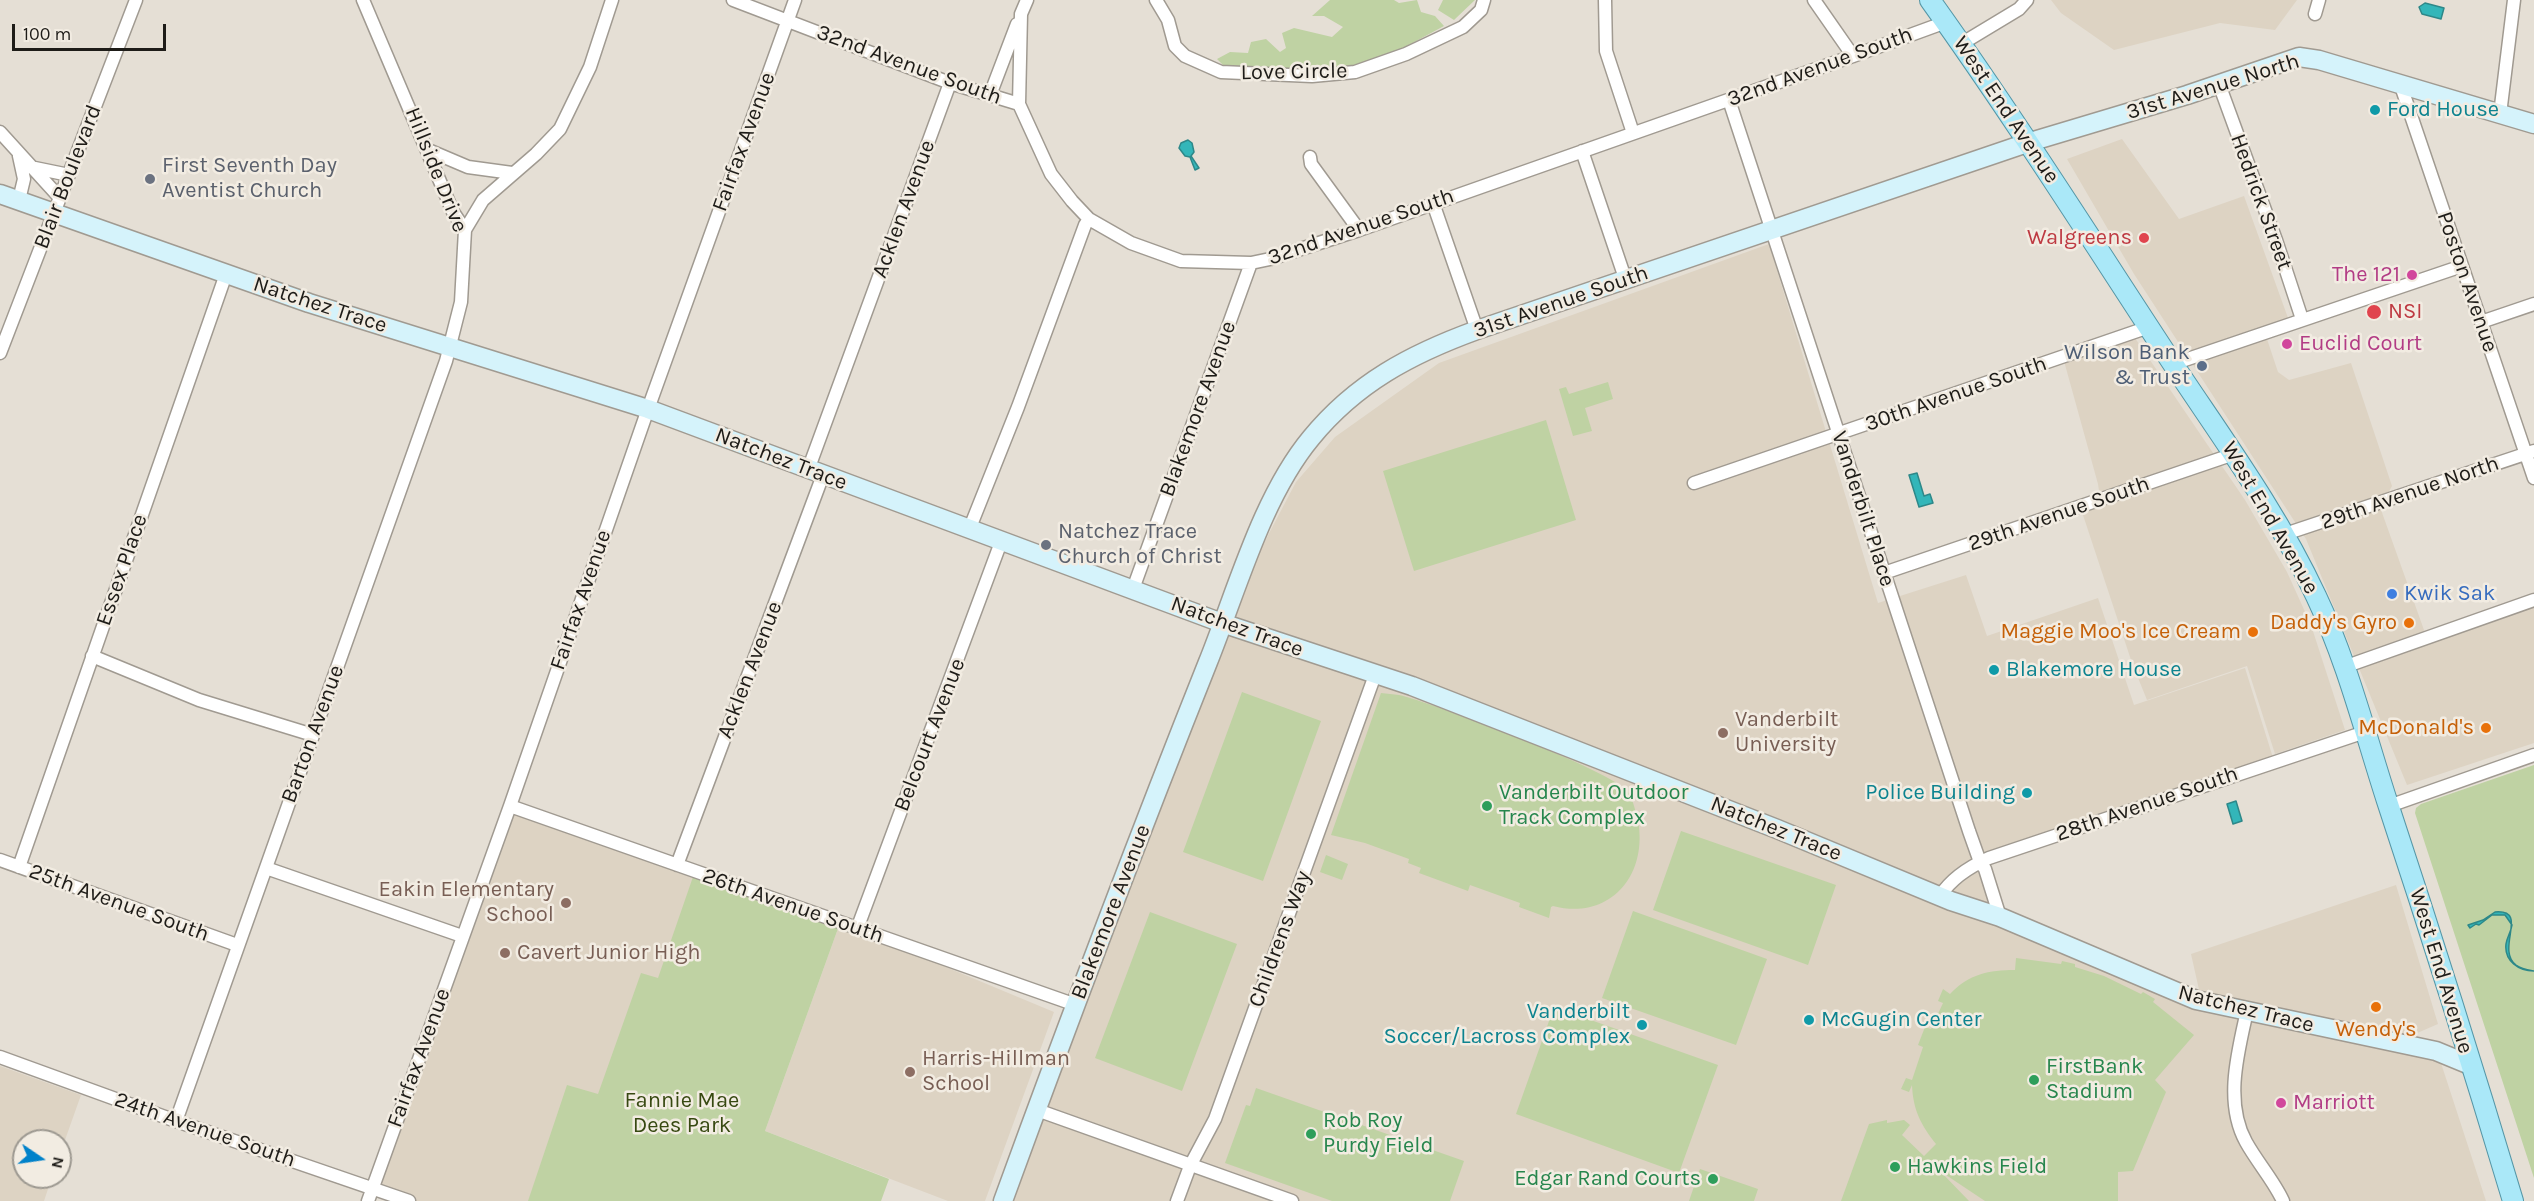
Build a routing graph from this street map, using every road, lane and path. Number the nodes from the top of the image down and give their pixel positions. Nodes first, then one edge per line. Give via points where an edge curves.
1 (136, 0) edge
2 (363, 0) edge
3 (612, 0) edge
4 (733, 0) edge
5 (795, 0) edge
6 (1027, 0) edge
7 (1156, 0) edge
8 (1484, 0) edge
9 (1605, 0) edge
10 (1814, 0) edge
11 (1930, 0) edge
12 (2027, 0) edge
13 (2319, 0) edge
14 (2514, 0) edge
15 (1021, 14) junction
16 (2315, 14) dead end
17 (788, 21) junction
18 (1946, 22) junction
19 (1961, 44) junction
20 (1853, 57) junction
21 (950, 83) junction
22 (2219, 84) junction
23 (2401, 86) junction
24 (990, 95) junction
25 (1729, 100) junction
26 (1019, 104) junction
27 (2500, 114) junction
28 (2534, 124) edge
29 (0, 132) edge
30 (1633, 133) junction
31 (2030, 142) junction
32 (428, 150) junction
33 (1582, 151) junction
34 (17, 152) junction
35 (1310, 157) dead end
36 (30, 167) junction
37 (512, 173) junction
38 (69, 174) junction
39 (0, 194) edge
40 (19, 200) junction
41 (1433, 203) junction
42 (57, 205) junction
43 (1089, 219) junction
44 (465, 230) junction
45 (1359, 230) junction
46 (1773, 231) junction
47 (1251, 263) junction
48 (2462, 266) junction
49 (226, 274) junction
50 (1626, 280) junction
51 (2534, 304) edge
52 (2302, 319) junction
53 (2481, 322) junction
54 (2150, 327) junction
55 (1477, 330) junction
56 (450, 348) junction
57 (0, 353) edge
58 (2173, 364) junction
59 (648, 409) junction
60 (1839, 433) junction
61 (2530, 452) edge
62 (2234, 454) junction
63 (816, 473) junction
64 (2534, 478) edge
65 (1694, 483) dead end
66 (969, 530) junction
67 (2285, 534) junction
68 (1001, 542) junction
69 (1884, 573) junction
70 (1133, 589) junction
71 (2534, 600) edge
72 (1222, 623) junction
73 (92, 656) junction
74 (2344, 668) junction
75 (1375, 675) junction
76 (2365, 732) junction
77 (313, 735) junction
78 (2534, 755) edge
79 (510, 806) junction
80 (2389, 806) junction
81 (0, 860) edge
82 (1980, 862) junction
83 (677, 865) junction
84 (19, 867) junction
85 (266, 868) junction
86 (1940, 896) junction
87 (2000, 917) junction
88 (857, 929) junction
89 (462, 936) junction
90 (237, 945) junction
91 (1076, 1005) junction
92 (2247, 1011) junction
93 (0, 1057) edge
94 (2470, 1065) junction
95 (1036, 1110) junction
96 (177, 1121) junction
97 (1190, 1166) junction
98 (372, 1188) junction
99 (368, 1201) edge
100 (410, 1201) edge
101 (1003, 1201) edge
102 (1177, 1201) edge
103 (1292, 1201) edge
104 (2283, 1201) edge
105 (2513, 1201) edge

1 - 38 street, Blair Boulevard
2 - 32 street, Hillside Drive
3 - 37 street via 590,67 560,129
4 - 17 street, 32nd Avenue South
5 - 17 street, Fairfax Avenue
6 - 15 street
7 - 8 street, Love Circle via 1168,20 1175,46 1185,56 1221,72 1312,76 1355,72 1406,54 1463,27 1481,10
9 - 30 street via 1606,51
10 - 20 street
11 - 18 main road, West End Avenue
12 - 19 street via 2019,9
13 - 16 street
14 - 27 street
15 - 24 street
15 - 26 street
17 - 21 street, 32nd Avenue South
17 - 59 street, Fairfax Avenue
18 - 19 main road, West End Avenue
18 - 20 street, 32nd Avenue South
19 - 31 main road, West End Avenue
20 - 25 street, 32nd Avenue South
21 - 24 street, 32nd Avenue South
21 - 63 street, Acklen Avenue
22 - 23 main road, 31st Avenue North via 2299,57
22 - 31 main road, 31st Avenue North
22 - 52 street, Hedrick Street
23 - 27 main road, 31st Avenue North
23 - 48 street, Poston Avenue
24 - 26 street, 32nd Avenue South
25 - 30 street, 32nd Avenue South
25 - 46 street, Vanderbilt Place
26 - 43 street, 32nd Avenue South via 1051,174
27 - 28 main road, 31st Avenue North
29 - 34 street
30 - 33 street, 32nd Avenue South
31 - 46 main road, 31st Avenue South
31 - 54 main road, West End Avenue
32 - 37 street via 468,166
32 - 44 street, Hillside Drive via 453,212
33 - 41 street, 32nd Avenue South
33 - 50 street
34 - 36 street
34 - 40 street via 24,179
35 - 45 street via 1311,164
36 - 38 street
36 - 42 street
37 - 44 street via 483,200
38 - 42 street, Blair Boulevard
39 - 40 main road, Natchez Trace
40 - 42 main road, Natchez Trace
41 - 45 street, 32nd Avenue South
41 - 55 street
42 - 49 main road, Natchez Trace
42 - 57 street, Blair Boulevard
43 - 47 street, 32nd Avenue South via 1131,243 1182,261
43 - 66 street
44 - 56 street, Hillside Drive via 461,302
45 - 47 street, 32nd Avenue South
46 - 50 main road, 31st Avenue South
46 - 60 street, Vanderbilt Place
47 - 70 street, Blakemore Avenue
48 - 52 street
48 - 53 street, Poston Avenue
49 - 56 main road, Natchez Trace
49 - 73 street, Essex Place
50 - 55 main road, 31st Avenue South
51 - 53 street
52 - 58 street
53 - 61 street, Poston Avenue
54 - 58 main road, West End Avenue
54 - 60 street, 30th Avenue South
55 - 72 main road, 31st Avenue South via 1397,364 1365,385 1311,437 1287,471 1264,519
56 - 59 main road, Natchez Trace
56 - 77 street, Barton Avenue
58 - 62 main road, West End Avenue
59 - 63 main road, Natchez Trace
59 - 79 street, Fairfax Avenue
60 - 65 street, 30th Avenue South
60 - 69 street, Vanderbilt Place
61 - 64 street, Poston Avenue
61 - 67 street, 29th Avenue North
62 - 67 main road, West End Avenue
62 - 69 street, 29th Avenue South
63 - 66 main road, Natchez Trace
63 - 83 street, Acklen Avenue
66 - 68 main road, Natchez Trace
67 - 74 main road, West End Avenue via 2318,600
68 - 70 main road, Natchez Trace
68 - 88 street, Belcourt Avenue
69 - 82 street, Vanderbilt Place
70 - 72 main road, Natchez Trace
71 - 74 street
72 - 75 main road, Natchez Trace
72 - 91 main road, Blakemore Avenue
73 - 77 street via 199,700
73 - 84 street, Essex Place
74 - 76 main road, West End Avenue
75 - 86 main road, Natchez Trace via 1412,686
75 - 97 street, Childrens Way via 1215,1119
76 - 80 main road, West End Avenue
76 - 82 street, 28th Avenue South
77 - 85 street, Barton Avenue
78 - 80 street
79 - 83 street, 26th Avenue South
79 - 89 street, Fairfax Avenue
80 - 94 main road, West End Avenue
81 - 84 street, 25th Avenue South
82 - 86 street, 28th Avenue South
82 - 87 street, Vanderbilt Place
83 - 88 street, 26th Avenue South
84 - 90 street, 25th Avenue South
85 - 89 street
85 - 90 street, Barton Avenue
86 - 87 main road, Natchez Trace
87 - 92 main road, Natchez Trace via 2169,990
88 - 91 street, 26th Avenue South
89 - 98 street, Fairfax Avenue
90 - 96 street, Barton Avenue
91 - 95 main road, Blakemore Avenue
92 - 94 main road, Natchez Trace via 2436,1051
92 - 104 street via 2235,1068 2235,1100 2245,1140
93 - 96 street, 24th Avenue South
94 - 105 main road, West End Avenue
95 - 97 street
95 - 101 main road, Blakemore Avenue
96 - 98 street, 24th Avenue South
97 - 102 street, Childrens Way
97 - 103 street
98 - 99 street, Fairfax Avenue
98 - 100 street, 24th Avenue South

